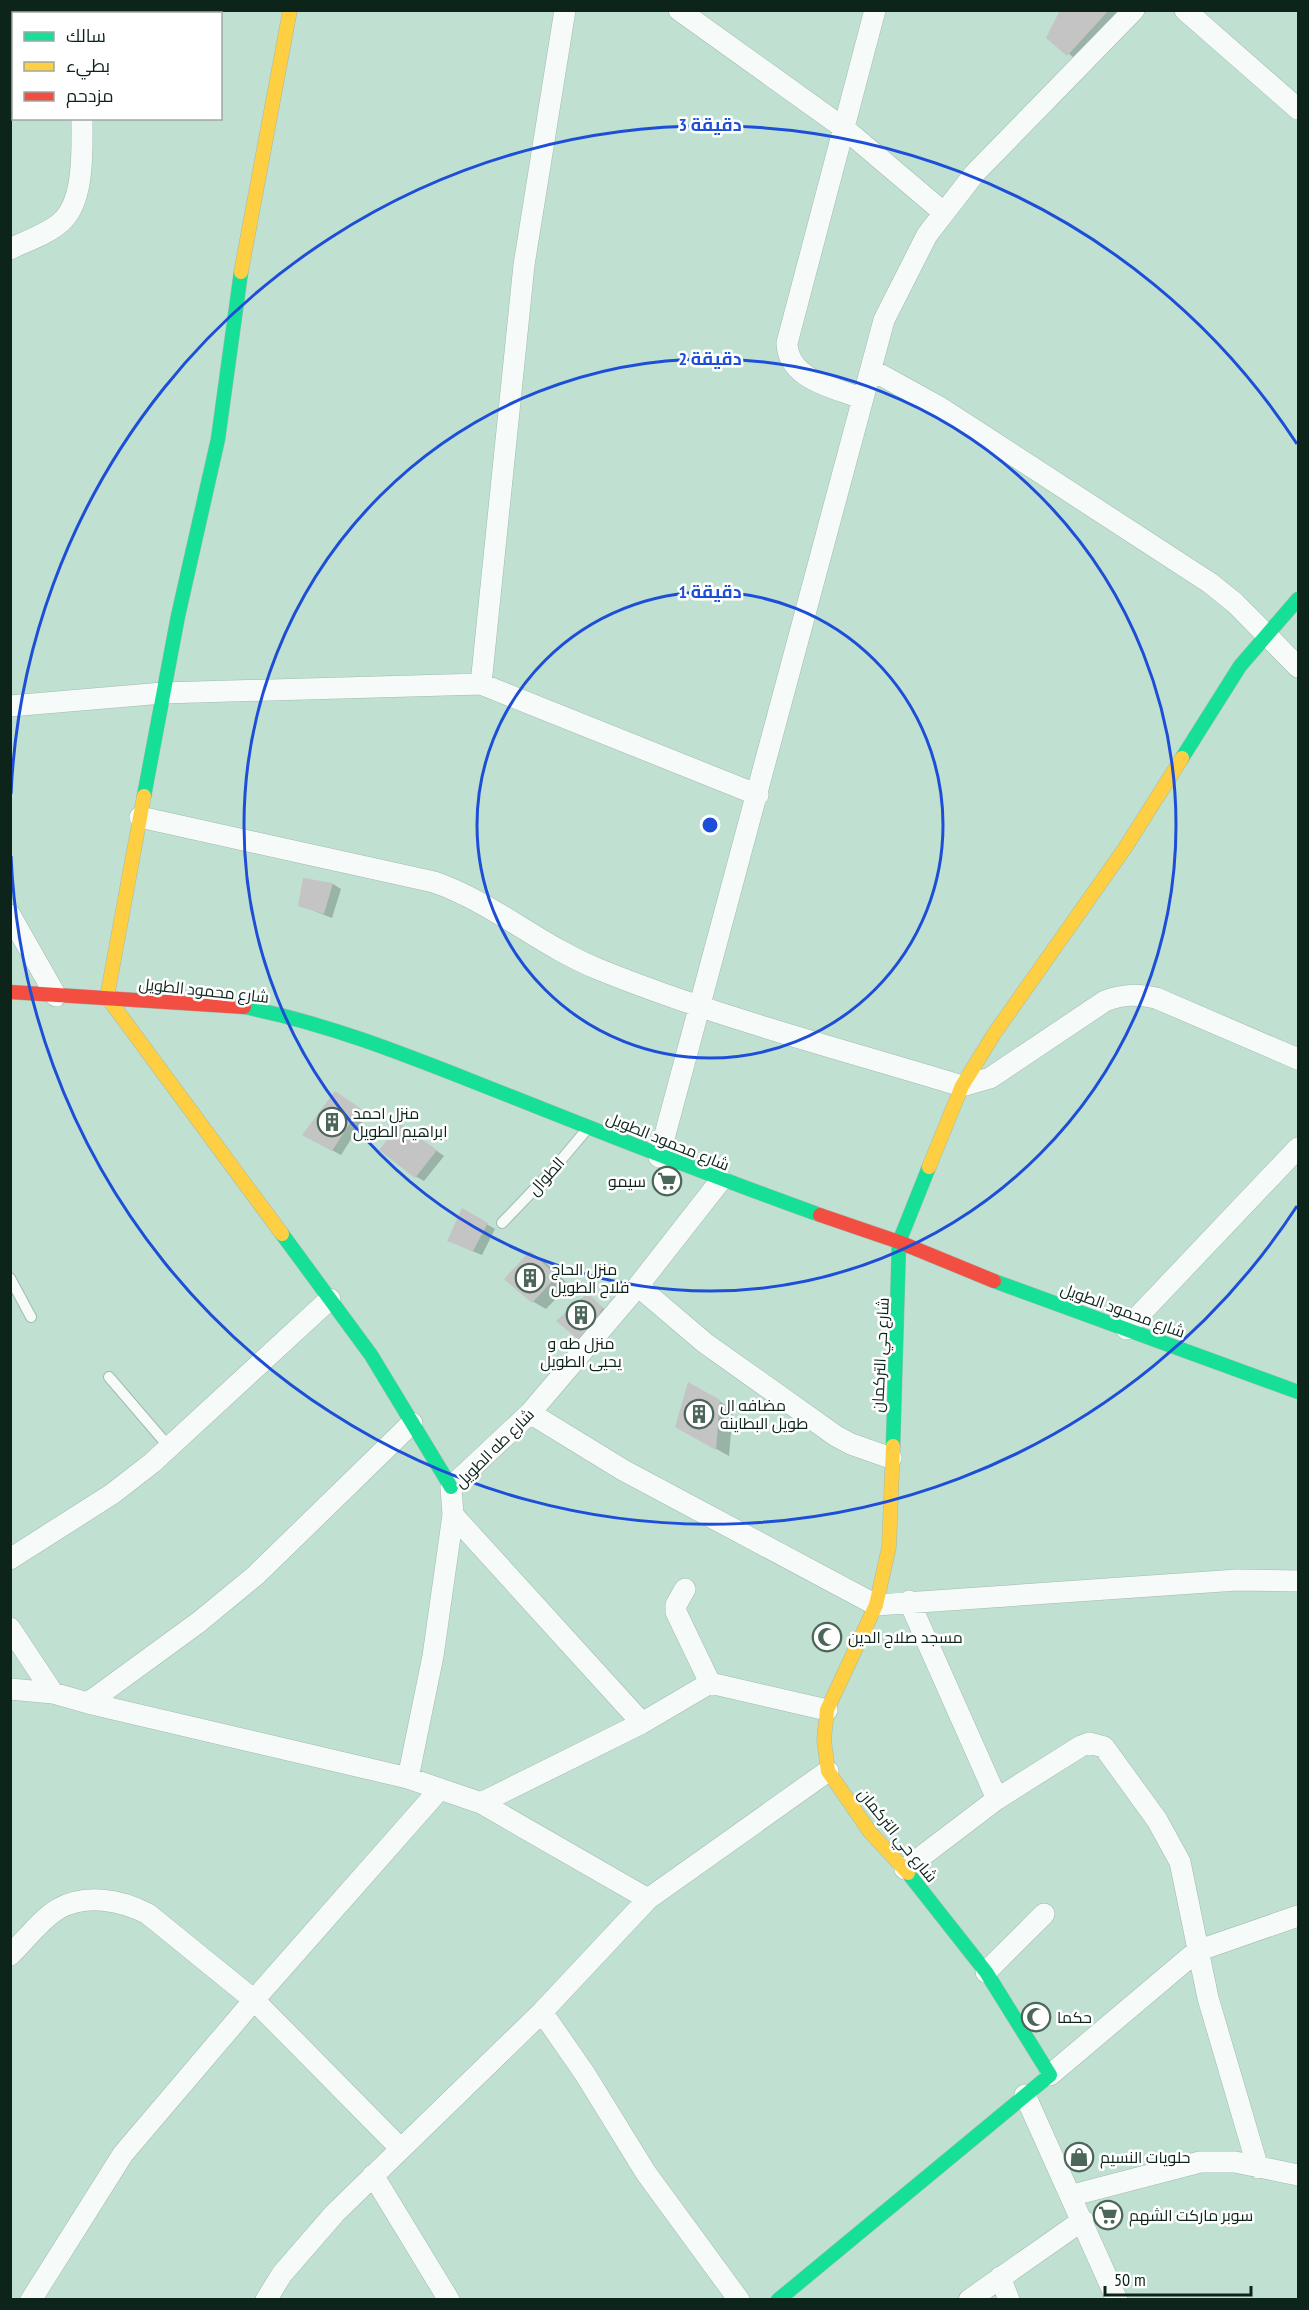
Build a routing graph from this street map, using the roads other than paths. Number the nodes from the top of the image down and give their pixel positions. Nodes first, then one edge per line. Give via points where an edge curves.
1 (290, 10) edge
2 (565, 10) edge
3 (679, 10) edge
4 (874, 10) edge
5 (1134, 10) edge
6 (1185, 10) edge
7 (1299, 110) edge
8 (82, 120) edge
9 (845, 129) junction
10 (943, 212) junction
11 (10, 249) edge
12 (872, 370) junction
13 (863, 399) junction
14 (1299, 599) edge
15 (1266, 634) junction
16 (1299, 667) edge
17 (481, 684) junction
18 (163, 693) junction
19 (10, 706) edge
20 (758, 795) junction
21 (140, 816) junction
22 (10, 915) edge
23 (11, 995) edge
24 (56, 996) junction
25 (107, 997) junction
26 (701, 1005) junction
27 (1299, 1059) edge
28 (962, 1086) junction
29 (588, 1127) junction
30 (1299, 1148) edge
31 (659, 1157) junction
32 (721, 1180) junction
33 (502, 1222) dead end
34 (898, 1242) junction
35 (10, 1278) edge
36 (638, 1286) junction
37 (330, 1299) junction
38 (31, 1317) dead end
39 (1126, 1329) junction
40 (109, 1377) dead end
41 (1297, 1390) edge
42 (530, 1413) junction
43 (412, 1423) junction
44 (169, 1447) junction
45 (891, 1458) junction
46 (451, 1487) junction
47 (453, 1515) junction
48 (10, 1559) edge
49 (1299, 1581) edge
50 (685, 1589) dead end
51 (909, 1601) junction
52 (876, 1605) junction
53 (10, 1628) edge
54 (710, 1683) junction
55 (10, 1689) edge
56 (53, 1693) junction
57 (88, 1703) junction
58 (827, 1710) junction
59 (642, 1723) junction
60 (828, 1771) junction
61 (408, 1778) junction
62 (440, 1790) junction
63 (997, 1799) junction
64 (481, 1803) junction
65 (905, 1869) junction
66 (648, 1899) junction
67 (1044, 1914) dead end
68 (1299, 1916) edge
69 (1197, 1951) junction
70 (10, 1955) edge
71 (986, 1972) junction
72 (254, 2000) junction
73 (542, 2012) junction
74 (1050, 2074) junction
75 (1025, 2095) junction
76 (400, 2148) junction
77 (1258, 2168) junction
78 (373, 2175) junction
79 (1299, 2175) edge
80 (1073, 2195) junction
81 (1083, 2220) junction
82 (1000, 2277) junction
83 (31, 2300) edge
84 (266, 2300) edge
85 (449, 2300) edge
86 (739, 2300) edge
87 (778, 2300) edge
88 (969, 2300) edge
89 (1009, 2300) edge
90 (1117, 2300) edge

1 - 18 street via 238,290 218,439
2 - 17 street via 524,265
3 - 9 street
4 - 9 street
5 - 10 street via 975,173
6 - 7 street
8 - 11 street via 80,181 70,210 60,223
9 - 10 street
9 - 13 street via 791,325 788,356 798,371 808,377
10 - 12 street via 922,244 884,320
12 - 13 street
12 - 15 street via 941,408 1210,583
13 - 20 street
14 - 15 street
15 - 16 street
15 - 28 street via 1240,666 1125,848
17 - 18 street
17 - 20 street
18 - 19 street
18 - 21 street
20 - 26 street
21 - 25 street
21 - 26 street via 441,885 597,969
22 - 24 street
23 - 24 street, شارع محمود الطويل
24 - 25 street, شارع محمود الطويل
25 - 29 street, شارع محمود الطويل via 243,1007 280,1014 397,1051
25 - 37 street
26 - 28 street
26 - 31 street
27 - 28 street via 1156,998 1119,995 990,1078
28 - 34 street
29 - 31 street, شارع محمود الطويل
29 - 33 lane, الطوال
30 - 39 street
31 - 32 street, شارع محمود الطويل
32 - 34 street, شارع محمود الطويل
32 - 36 street, شارع طه الطويل
34 - 39 street, شارع محمود الطويل
34 - 45 street, شارع حي التركمان
35 - 38 lane
36 - 42 street, شارع طه الطويل
36 - 45 street via 705,1343 836,1436
37 - 43 street via 371,1355
37 - 44 street
39 - 41 street, شارع محمود الطويل
40 - 44 lane
42 - 46 street, شارع طه الطويل
42 - 52 street via 623,1470
43 - 46 street
43 - 57 street via 256,1575
44 - 48 street via 112,1494
45 - 52 street, شارع حي التركمان via 889,1547
46 - 47 street, شارع طه الطويل
47 - 59 street
47 - 61 street, شارع طه الطويل via 433,1656
49 - 51 street via 1225,1581
50 - 54 street via 676,1612
51 - 52 street
51 - 63 street
52 - 58 street, شارع حي التركمان
53 - 56 street
54 - 58 street
54 - 59 street
55 - 56 street
56 - 57 street
57 - 61 street
58 - 60 street, شارع حي التركمان via 824,1740
59 - 64 street
60 - 65 street, شارع حي التركمان via 870,1832
60 - 66 street
61 - 62 street
62 - 64 street
62 - 72 street
63 - 65 street
63 - 69 street via 1081,1746 1089,1743 1104,1748 1157,1820 1180,1862
64 - 66 street
65 - 71 street, شارع حي التركمان
66 - 73 street
67 - 71 street
68 - 69 street
69 - 74 street
69 - 77 street
70 - 72 street via 58,1910 82,1901 104,1900 131,1905 148,1914
71 - 74 street, شارع حي التركمان
72 - 76 street
72 - 83 street via 123,2154
73 - 76 street
73 - 86 street via 646,2173
74 - 75 street
75 - 80 street
75 - 87 street
76 - 78 street
77 - 79 street
77 - 80 street via 1235,2162 1200,2162
78 - 84 street via 282,2274
78 - 85 street
80 - 81 street
81 - 82 street
81 - 90 street
82 - 88 street
82 - 89 street

